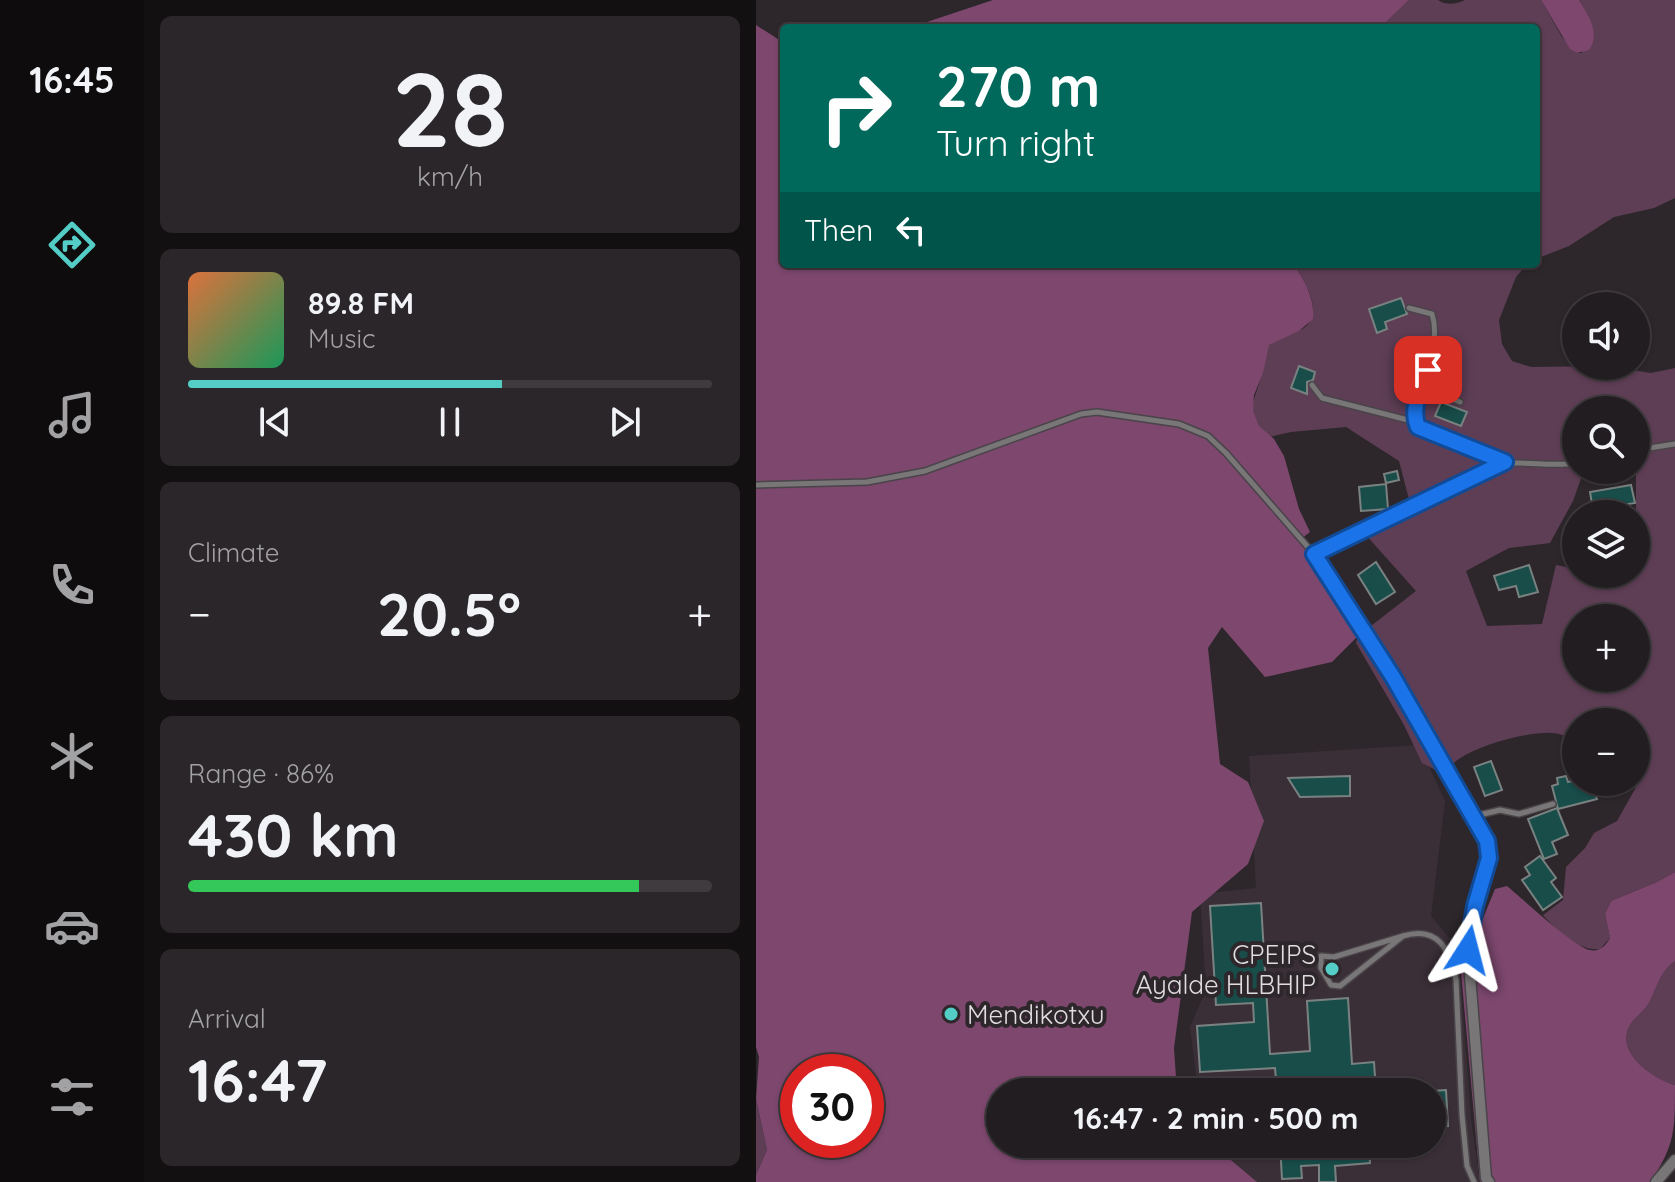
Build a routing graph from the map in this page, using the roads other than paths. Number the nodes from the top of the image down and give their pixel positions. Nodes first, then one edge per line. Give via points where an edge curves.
1 (1409, 308) dead end
2 (1312, 385) dead end
3 (1421, 387) junction
4 (1460, 402) dead end
5 (1416, 422) junction
6 (1675, 444) edge
7 (1650, 448) edge
8 (1505, 462) junction
9 (1562, 464) edge
10 (756, 485) edge
11 (1314, 554) junction
12 (1439, 757) joint
13 (1553, 804) dead end
14 (1474, 816) junction
15 (1403, 936) junction
16 (1675, 1160) edge
17 (1474, 1182) edge
18 (1489, 1182) edge
19 (1656, 1182) edge

1 - 3 lane via 1432,314 1436,327
2 - 5 lane via 1322,398
3 - 4 lane
3 - 5 lane
5 - 8 lane
6 - 7 lane
8 - 9 lane
8 - 11 lane
10 - 11 lane via 867,482 925,471 1029,431 1097,412 1179,424 1208,436
11 - 12 lane
12 - 14 street
13 - 14 lane via 1519,814 1500,810
14 - 18 street via 1489,858 1468,950
15 - 15 lane via 1334,957 1321,956 1325,977 1340,986
15 - 17 lane via 1432,936 1451,960 1467,1166
16 - 19 street

